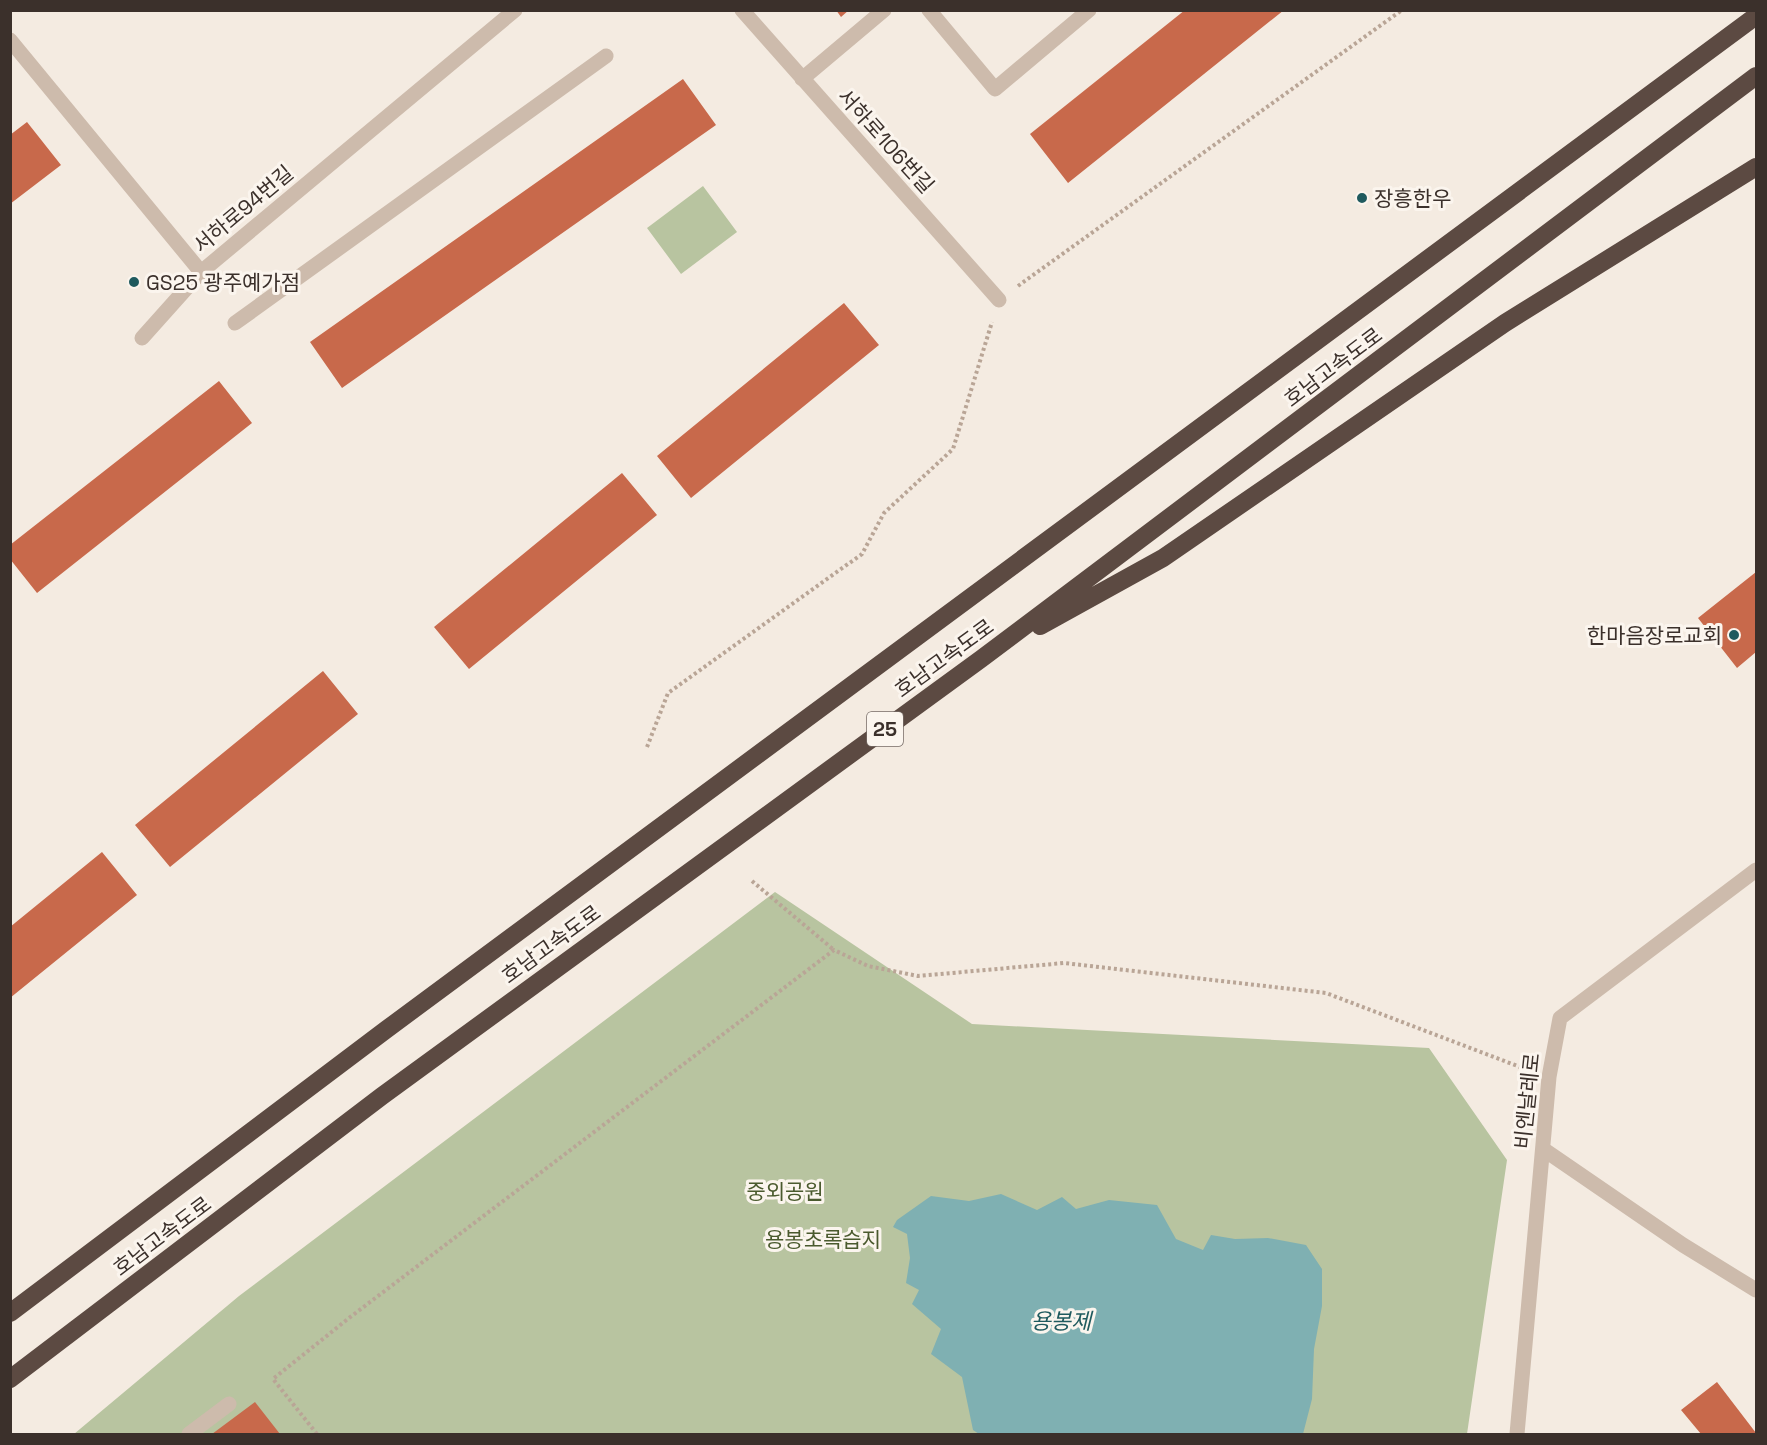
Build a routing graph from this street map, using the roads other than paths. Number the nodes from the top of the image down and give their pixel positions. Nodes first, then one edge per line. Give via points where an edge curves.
1 (515, 10) edge
2 (742, 10) edge
3 (884, 10) edge
4 (929, 10) edge
5 (1089, 10) edge
6 (1756, 16) edge
7 (10, 40) edge
8 (606, 56) dead end
9 (1756, 76) edge
10 (802, 79) junction
11 (1756, 167) edge
12 (201, 272) junction
13 (999, 300) road end
14 (235, 323) dead end
15 (142, 338) dead end
16 (981, 659) junction
17 (1756, 870) edge
18 (1543, 1149) junction
19 (1756, 1290) edge
20 (10, 1313) edge
21 (10, 1379) edge
22 (229, 1404) dead end
23 (189, 1434) edge
24 (1516, 1434) edge

1 - 12 street, 서하로94번길
2 - 10 street, 서하로106번길
3 - 10 street
4 - 5 street via 995,89
6 - 20 highway, 호남고속도로 / 25 via 396,1022
7 - 12 street, 서하로94번길
8 - 14 street
9 - 16 highway, 호남고속도로 / 25
10 - 13 street, 서하로106번길
11 - 16 highway via 1505,323 1163,558
12 - 15 street
16 - 21 highway, 호남고속도로 / 25 via 382,1096
17 - 18 street, 비엔날레로 via 1560,1018 1549,1077
18 - 19 street
18 - 24 street, 비엔날레로
22 - 23 street

